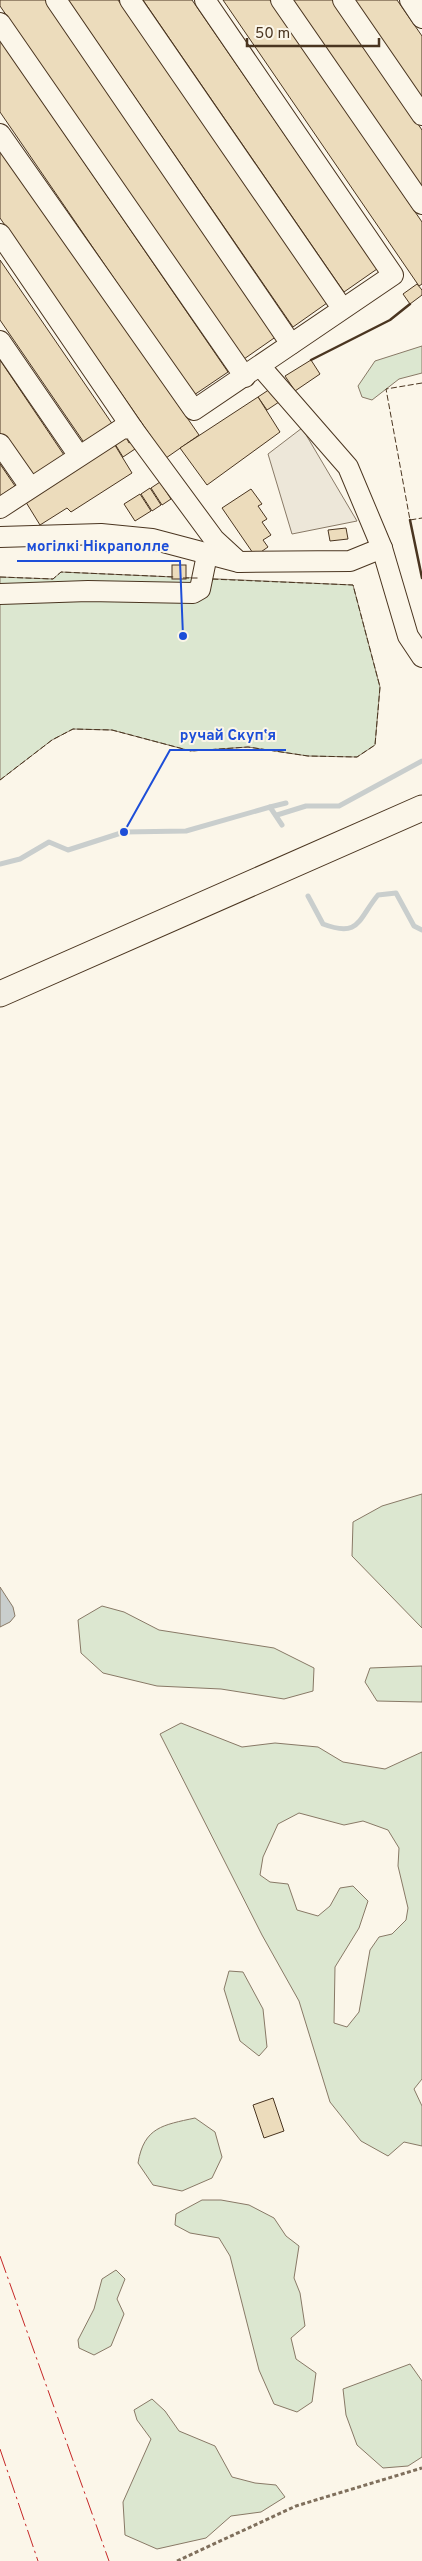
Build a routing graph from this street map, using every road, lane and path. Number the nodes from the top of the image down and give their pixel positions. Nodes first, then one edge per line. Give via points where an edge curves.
1 (56, 0) edge
2 (130, 0) edge
3 (205, 0) edge
4 (281, 0) edge
5 (343, 0) edge
6 (410, 0) edge
7 (422, 18) edge
8 (0, 23) edge
9 (422, 115) edge
10 (0, 134) edge
11 (422, 204) edge
12 (0, 234) edge
13 (342, 308) junction
14 (0, 341) edge
15 (291, 344) junction
16 (253, 371) junction
17 (133, 429) junction
18 (0, 444) edge
19 (80, 456) junction
20 (30, 487) junction
21 (0, 508) edge
22 (0, 537) edge
23 (382, 548) junction
24 (207, 555) junction
25 (239, 562) junction
26 (0, 594) edge
27 (422, 657) edge
28 (422, 808) edge
29 (0, 994) edge
30 (422, 2468) edge
31 (177, 2561) edge

1 - 15 lane
2 - 13 lane
3 - 13 lane via 393,275
4 - 11 lane
5 - 9 lane
6 - 7 lane
8 - 16 lane
10 - 16 lane via 194,410
12 - 17 lane
13 - 15 lane
14 - 19 lane
15 - 16 lane
16 - 23 lane via 348,467
17 - 19 lane via 123,428
17 - 25 lane via 214,539
18 - 20 lane
19 - 20 lane
20 - 21 lane
22 - 24 lane via 101,534 152,539
23 - 25 lane via 350,561
23 - 27 lane via 408,636
24 - 25 lane
24 - 26 lane via 200,589 193,593 88,591
28 - 29 main road
30 - 31 path via 296,2506

